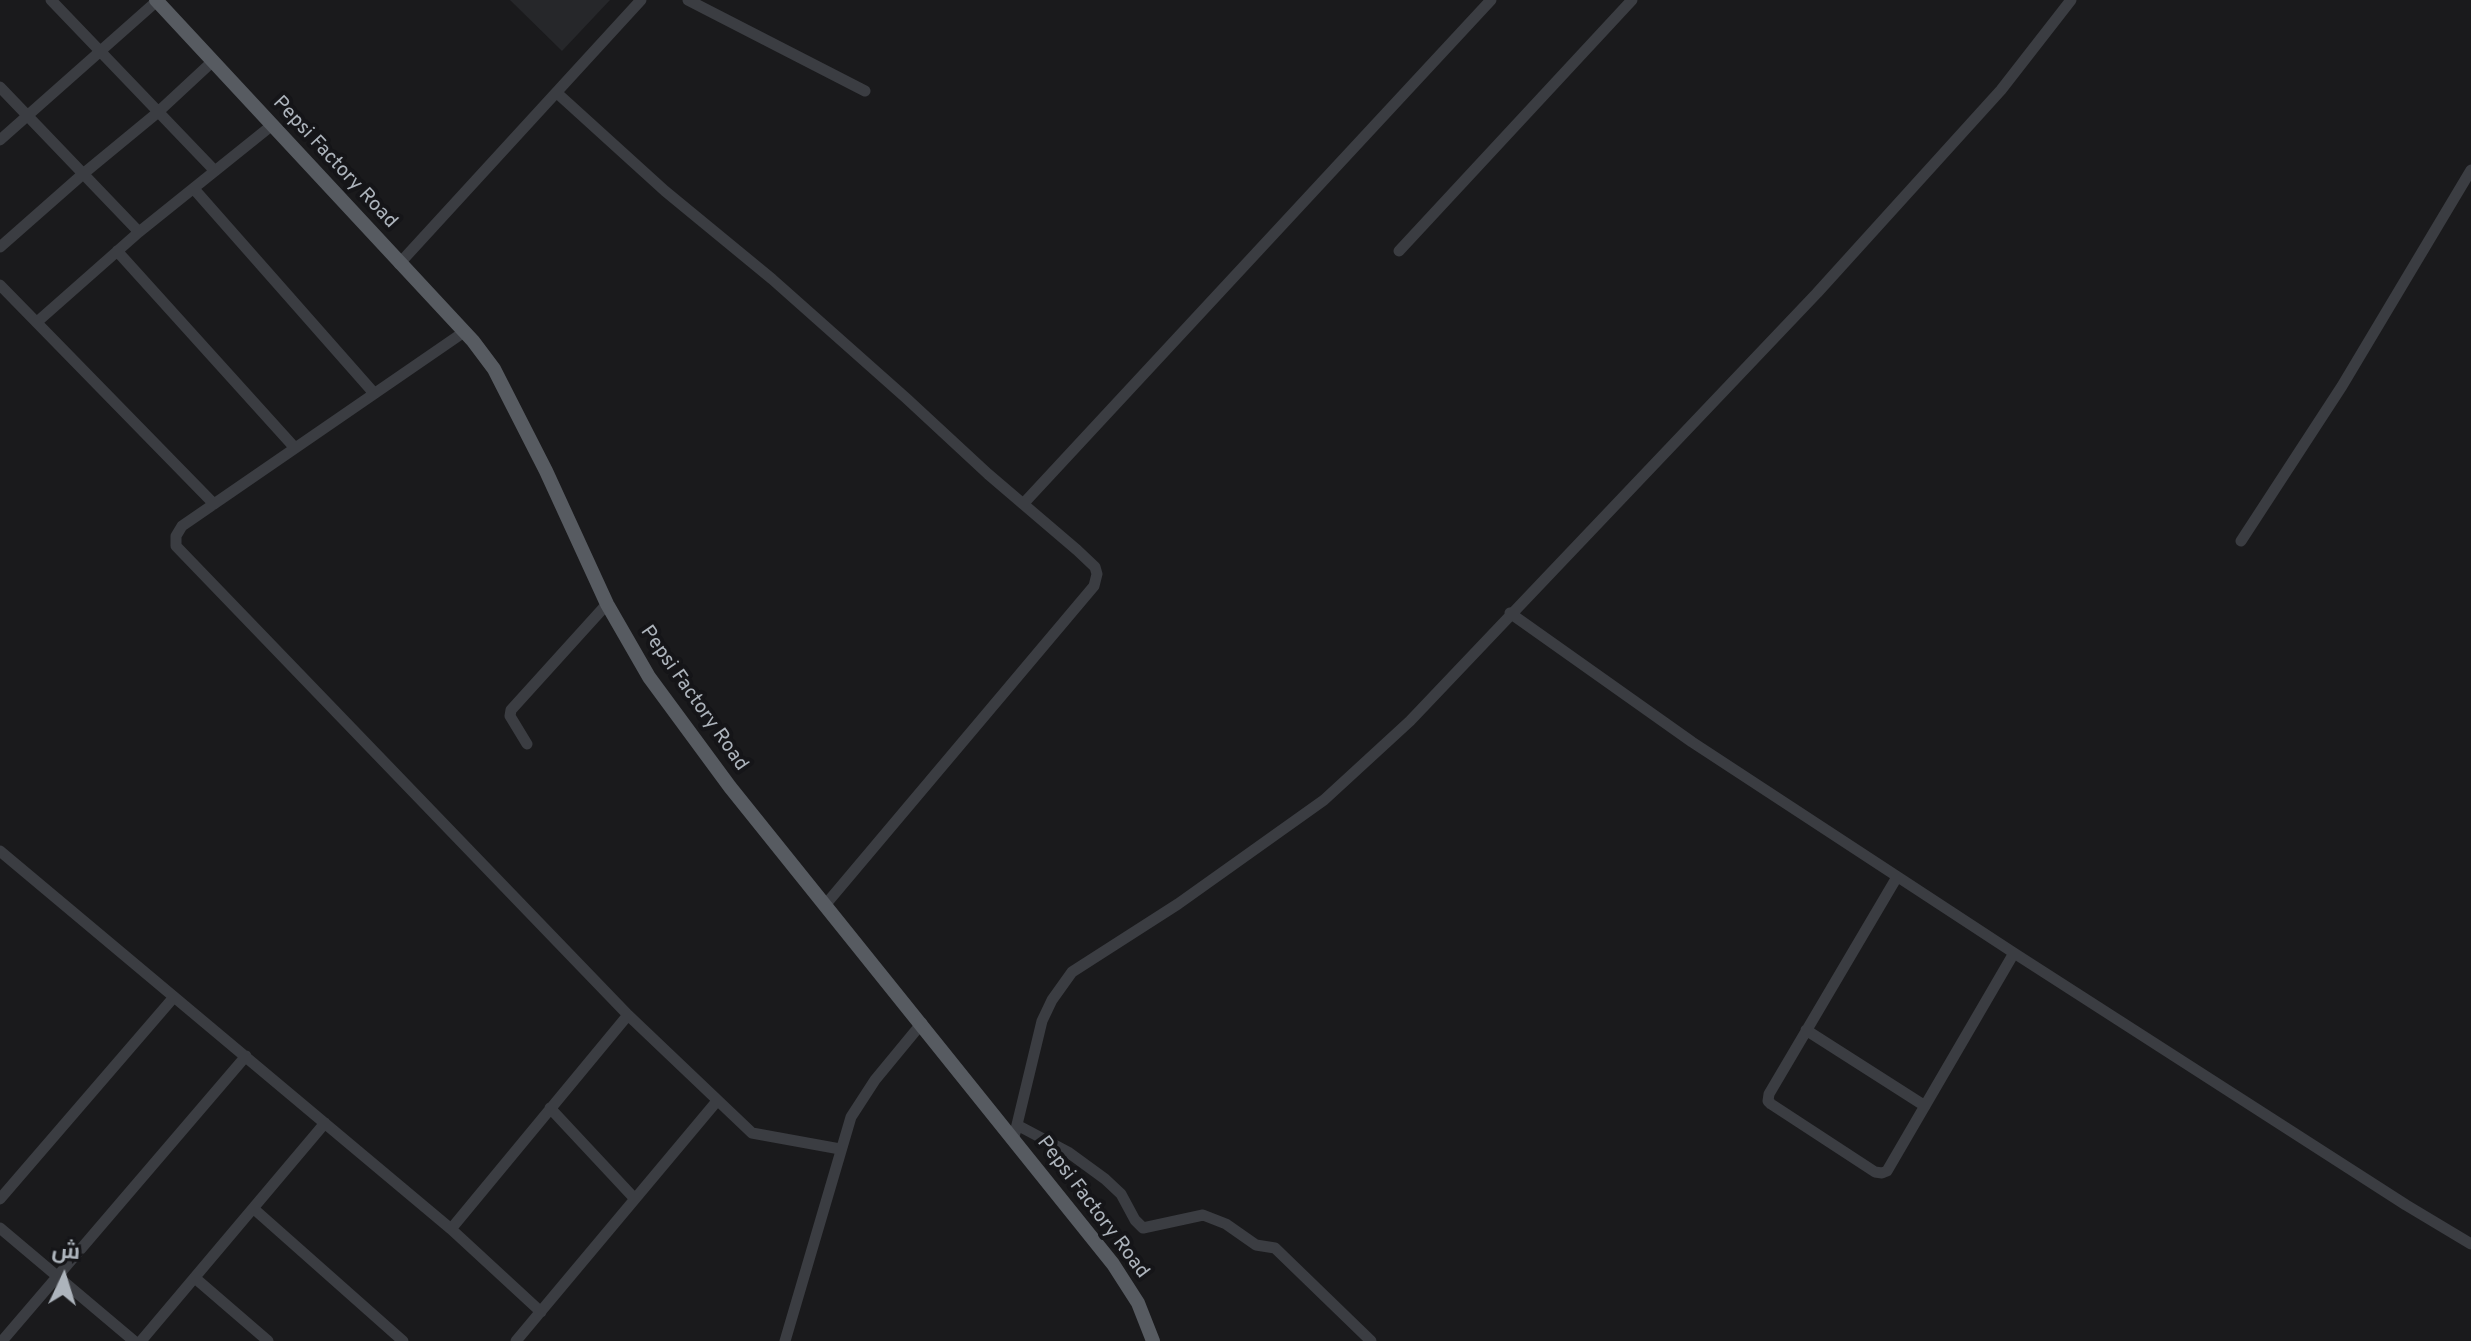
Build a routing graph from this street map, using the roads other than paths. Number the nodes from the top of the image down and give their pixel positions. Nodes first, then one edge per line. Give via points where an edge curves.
1 (51, 0) edge
2 (156, 0) edge
3 (641, 0) edge
4 (688, 0) edge
5 (1491, 0) edge
6 (1632, 0) edge
7 (2071, 0) edge
8 (100, 53) junction
9 (213, 61) junction
10 (0, 87) edge
11 (865, 91) dead end
12 (557, 93) junction
13 (157, 113) junction
14 (28, 116) junction
15 (271, 126) junction
16 (0, 140) edge
17 (2471, 170) edge
18 (215, 171) junction
19 (83, 174) junction
20 (194, 189) junction
21 (139, 232) junction
22 (0, 247) edge
23 (117, 251) junction
24 (1399, 251) dead end
25 (399, 264) junction
26 (0, 285) edge
27 (37, 322) junction
28 (464, 332) junction
29 (373, 392) junction
30 (295, 448) junction
31 (1024, 503) junction
32 (214, 504) junction
33 (2241, 541) dead end
34 (607, 604) junction
35 (1510, 613) junction
36 (527, 744) dead end
37 (0, 851) edge
38 (1897, 877) junction
39 (826, 904) junction
40 (2014, 953) junction
41 (174, 997) junction
42 (628, 1015) junction
43 (922, 1023) junction
44 (1806, 1030) junction
45 (246, 1056) junction
46 (717, 1101) junction
47 (1925, 1106) junction
48 (550, 1108) junction
49 (325, 1123) junction
50 (1016, 1131) junction
51 (840, 1149) junction
52 (0, 1199) edge
53 (635, 1199) junction
54 (254, 1209) junction
55 (0, 1228) edge
56 (451, 1229) junction
57 (2471, 1244) edge
58 (58, 1275) junction
59 (195, 1278) junction
60 (541, 1312) junction
61 (2, 1341) edge
62 (134, 1341) edge
63 (141, 1341) edge
64 (268, 1341) edge
65 (403, 1341) edge
66 (516, 1341) edge
67 (785, 1341) edge
68 (1153, 1341) edge
69 (1371, 1341) edge

1 - 8 street
2 - 8 street
2 - 9 main road, Pepsi Factory Road
3 - 12 street
4 - 11 street
5 - 31 street
6 - 24 street
7 - 35 street via 2001,90 1817,293
8 - 13 street
8 - 14 street
9 - 13 street
9 - 15 main road, Pepsi Factory Road
10 - 14 street
12 - 25 street
12 - 31 street
13 - 18 street
13 - 19 street
14 - 16 street
14 - 19 street
15 - 18 street
15 - 25 main road, Pepsi Factory Road
17 - 33 street via 2348,376
18 - 20 street
19 - 21 street
19 - 22 street
20 - 21 street
20 - 29 street
21 - 23 street
23 - 27 street
23 - 30 street
25 - 28 main road, Pepsi Factory Road
26 - 27 street
27 - 32 street
28 - 29 street
28 - 34 main road, Pepsi Factory Road via 508,393
29 - 30 street
30 - 32 street
31 - 39 street via 1095,567 1094,586
32 - 42 street via 182,526 176,546 182,554
34 - 36 street via 511,710
34 - 39 main road, Pepsi Factory Road via 665,700
35 - 38 street via 1692,742
35 - 50 street via 1410,721 1332,793 1191,895 1072,972 1042,1021
37 - 41 street
38 - 40 street
38 - 44 street
39 - 43 main road, Pepsi Factory Road
40 - 47 street
40 - 57 street
41 - 45 street
41 - 52 street
42 - 46 street
42 - 48 street
43 - 50 main road, Pepsi Factory Road
43 - 51 street via 875,1080 851,1117
44 - 47 street
44 - 47 street via 1768,1101 1875,1172 1887,1171
45 - 49 street
45 - 58 street
46 - 51 street via 752,1133
46 - 53 street
48 - 53 street
48 - 56 street
49 - 54 street
49 - 56 street
50 - 68 main road, Pepsi Factory Road via 1027,1158 1113,1264 1138,1303
50 - 69 street via 1068,1152 1105,1179 1143,1228 1203,1215 1256,1245 1275,1248
51 - 67 street
53 - 60 street
54 - 59 street
54 - 65 street
55 - 58 street
56 - 60 street
58 - 61 street
58 - 62 street
59 - 63 street
59 - 64 street
60 - 66 street

